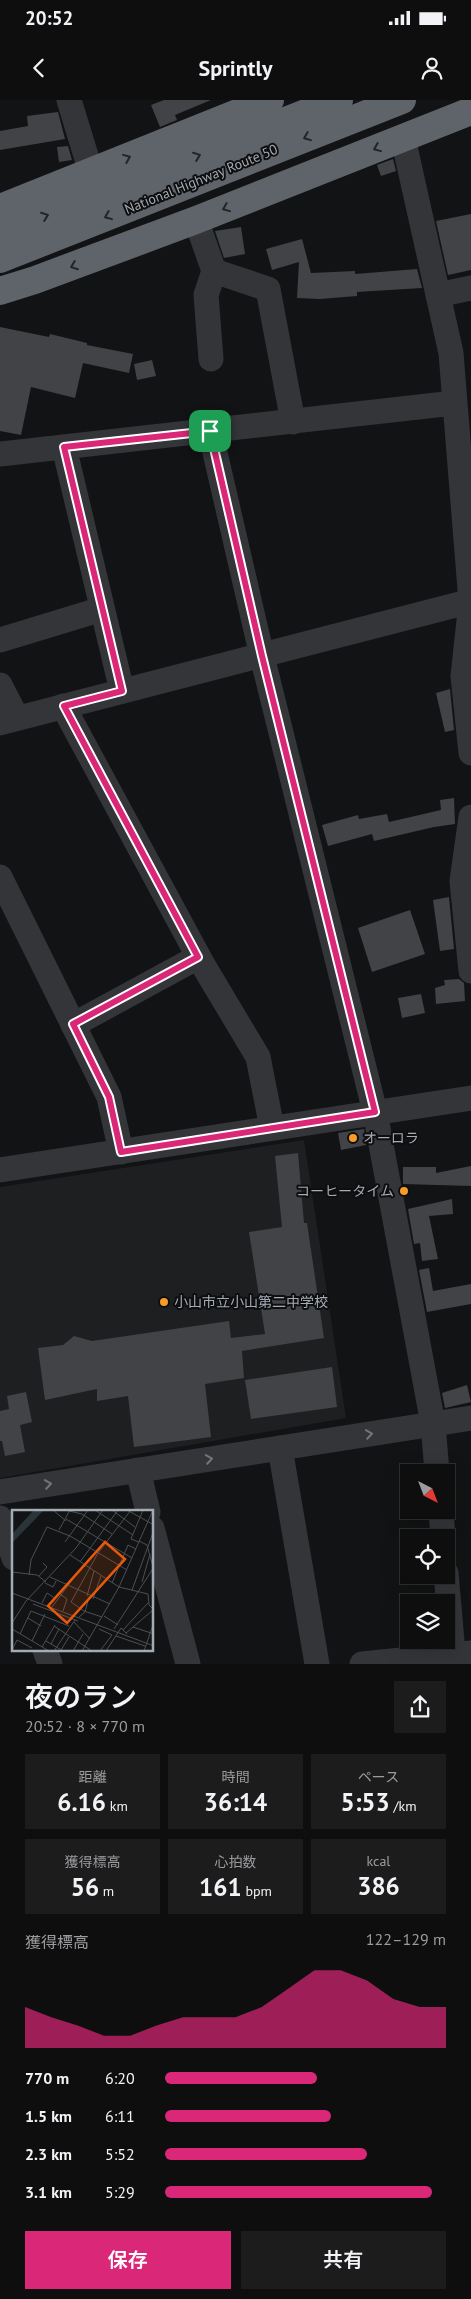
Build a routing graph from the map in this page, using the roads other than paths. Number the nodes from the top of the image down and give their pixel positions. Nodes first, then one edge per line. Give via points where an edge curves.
1 (69, 100) edge
2 (270, 100) edge
3 (339, 100) edge
4 (402, 100) edge
5 (471, 111) edge
6 (403, 138) junction
7 (91, 172) junction
8 (0, 208) edge
9 (196, 220) junction
10 (0, 233) edge
11 (0, 258) edge
12 (214, 271) junction
13 (471, 288) edge
14 (0, 291) edge
15 (438, 295) junction
16 (211, 359) dead end
17 (454, 403) junction
18 (293, 422) junction
19 (210, 431) junction
20 (64, 447) junction
21 (0, 454) edge
22 (471, 601) edge
23 (102, 609) junction
24 (0, 640) edge
25 (262, 656) junction
26 (0, 685) edge
27 (122, 691) junction
28 (64, 706) junction
29 (9, 720) edge
30 (471, 753) edge
31 (471, 823) edge
32 (0, 877) edge
33 (467, 880) edge
34 (198, 957) junction
35 (471, 971) edge
36 (73, 1024) junction
37 (471, 1098) edge
38 (375, 1112) junction
39 (272, 1128) junction
40 (121, 1152) junction
41 (0, 1170) edge
42 (471, 1418) edge
43 (433, 1424) junction
44 (280, 1448) junction
45 (436, 1464) edge
46 (138, 1470) junction
47 (0, 1492) edge
48 (148, 1510) edge
49 (0, 1518) edge
50 (154, 1536) edge
51 (12, 1552) edge
52 (448, 1584) edge
53 (459, 1657) edge
54 (188, 1664) edge
55 (317, 1664) edge
56 (362, 1664) edge

1 - 7 street
7 -> 2 highway
10 -> 3 highway, National Highway Route 50
4 -> 11 highway, National Highway Route 50
5 - 6 highway
6 -> 9 highway
6 - 15 street
7 - 8 highway
9 - 12 street
9 -> 14 highway
12 - 16 street via 206,295
12 - 18 street via 268,288
13 - 15 street
15 - 17 street via 451,353
17 - 18 street
17 - 22 street
18 - 19 street
19 - 20 street
19 - 25 street
20 - 21 street
20 - 23 street
22 - 25 street
22 - 30 street via 462,676
23 - 24 street
23 - 27 street
25 - 27 street
25 - 38 street
26 - 29 street
27 - 28 street
28 - 29 street
28 - 34 street
31 - 33 street
32 - 36 street
33 - 35 street
34 - 36 street
34 - 39 street via 258,1057
36 - 40 street via 109,1097
37 - 38 street
38 - 39 street
38 - 43 street
39 - 40 street
40 - 41 street
42 - 43 street
44 -> 43 street
43 - 45 street
46 -> 44 street
44 - 55 street
47 -> 46 street
46 - 48 street
49 - 51 street
50 - 54 street
52 - 53 street
53 - 56 street

